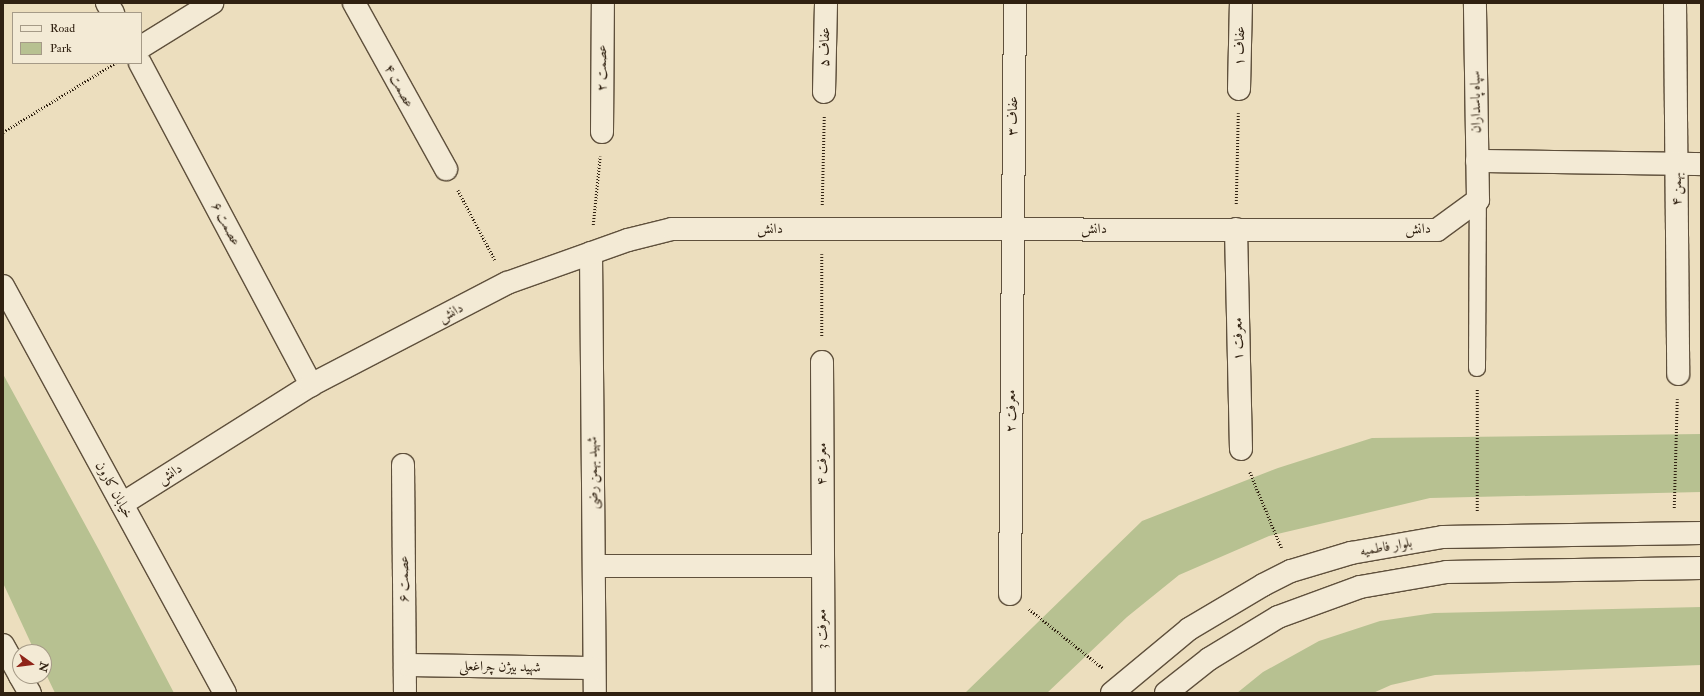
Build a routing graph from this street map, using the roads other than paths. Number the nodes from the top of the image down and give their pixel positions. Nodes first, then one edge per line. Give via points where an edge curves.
1 (107, 3) edge
2 (212, 3) edge
3 (354, 3) edge
4 (603, 3) edge
5 (826, 3) edge
6 (1015, 3) edge
7 (1241, 3) edge
8 (1476, 3) edge
9 (1675, 3) edge
10 (112, 12) edge
11 (142, 46) edge
12 (141, 64) edge
13 (1239, 89) road end
14 (824, 92) road end
15 (602, 132) road end
16 (1477, 161) junction
17 (1677, 164) junction
18 (1701, 164) edge
19 (446, 169) road end
20 (1478, 200) junction
21 (1012, 228) junction
22 (1236, 229) junction
23 (591, 253) junction
24 (3, 286) edge
25 (822, 362) road end
26 (1477, 368) road end
27 (1678, 374) road end
28 (311, 386) junction
29 (1241, 449) road end
30 (403, 465) dead end
31 (122, 504) junction
32 (1701, 533) edge
33 (594, 566) junction
34 (821, 566) junction
35 (1701, 568) edge
36 (1010, 594) road end
37 (3, 645) edge
38 (12, 661) edge
39 (405, 665) junction
40 (594, 668) junction
41 (25, 684) edge
42 (1117, 688) edge
43 (30, 693) edge
44 (225, 693) edge
45 (405, 693) edge
46 (594, 693) edge
47 (824, 693) edge
48 (1166, 693) edge

1 - 10 street
2 - 11 street
3 - 19 street, عصمت ۴
4 - 15 street, عصمت ۲
5 - 14 street, عفاف ۵
6 - 21 street, عفاف ۳
7 - 13 street, عفاف ۱
8 - 16 street, سپاه پاسداران
9 - 17 street, بهمن ۴
12 - 28 street, عصمت ۶
16 - 17 street
16 - 20 street, سپاه پاسداران
17 - 18 street
17 - 27 street, بهمن ۴
20 - 22 street, دانش via 1437,230
20 - 26 lane
21 - 22 street, دانش
21 - 23 street, دانش via 672,229
21 - 36 street, معرفت ۲
22 - 29 street, معرفت ۱
23 - 28 street, دانش via 507,283
23 - 33 street, شهید بهمن رضی
24 - 31 street, خیابان کارون
25 - 34 street, معرفت ۴
28 - 31 street, دانش
30 - 39 street, عصمت ۶
31 - 44 street, خیابان کارون
32 - 42 street, بلوار فاطمیه via 1477,535 1443,537 1351,553 1291,571 1189,629
33 - 34 street
33 - 40 street, شهید بهمن رضی
34 - 47 street, معرفت 3
35 - 48 street via 1447,572 1360,587 1278,617 1209,659
37 - 38 street
39 - 40 street, شهید بیژن چراغعلی
39 - 45 street, عصمت ۶
40 - 46 street, شهید بهمن رضی
41 - 43 street

